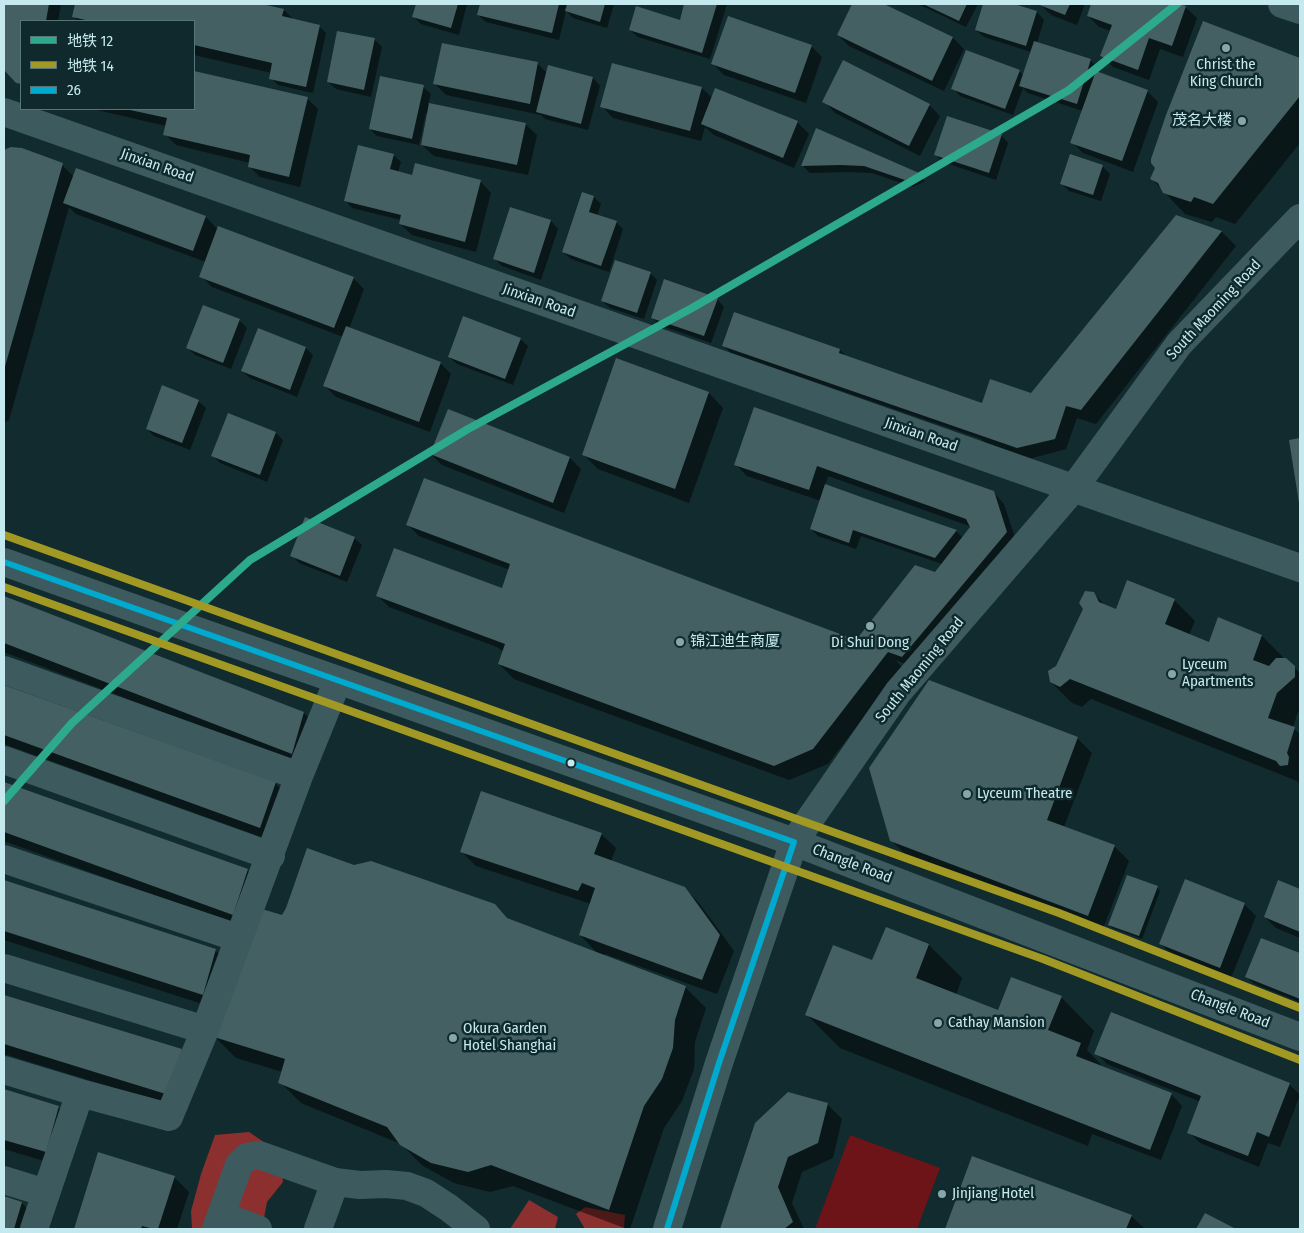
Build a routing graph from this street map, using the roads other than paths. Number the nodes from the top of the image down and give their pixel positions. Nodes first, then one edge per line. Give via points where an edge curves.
1 (1282, 4) edge
2 (1300, 10) edge
3 (4, 112) edge
4 (1300, 218) edge
5 (1073, 489) junction
6 (4, 562) edge
7 (1300, 568) edge
8 (4, 670) edge
9 (338, 680) junction
10 (4, 760) edge
11 (299, 776) junction
12 (794, 842) junction
13 (270, 856) junction
14 (4, 859) edge
15 (238, 938) junction
16 (4, 968) edge
17 (205, 1030) junction
18 (1300, 1036) edge
19 (4, 1070) edge
20 (80, 1093) junction
21 (4, 1180) edge
22 (335, 1182) junction
23 (46, 1193) junction
24 (219, 1222) edge
25 (34, 1229) edge
26 (258, 1229) edge
27 (318, 1229) edge
28 (476, 1229) edge
29 (667, 1229) edge

1 - 2 street
3 - 5 street, Jinxian Road
4 - 5 street, South Maoming Road via 1179,344
5 - 7 street, Jinxian Road
5 - 12 street, South Maoming Road via 898,692
6 - 9 street, Changle Road
8 - 11 street
9 - 11 street
9 - 12 street, Changle Road
10 - 13 street
11 - 13 street
12 - 18 street, Changle Road
12 - 29 street, South Maoming Road
13 - 15 street
14 - 15 street
15 - 17 street
16 - 17 street
17 - 20 street via 169,1117
19 - 20 street
20 - 23 street
21 - 23 street
22 - 24 street via 258,1154 247,1157 239,1164
22 - 27 street
22 - 28 street via 407,1186 426,1193
23 - 25 street
24 - 26 street

